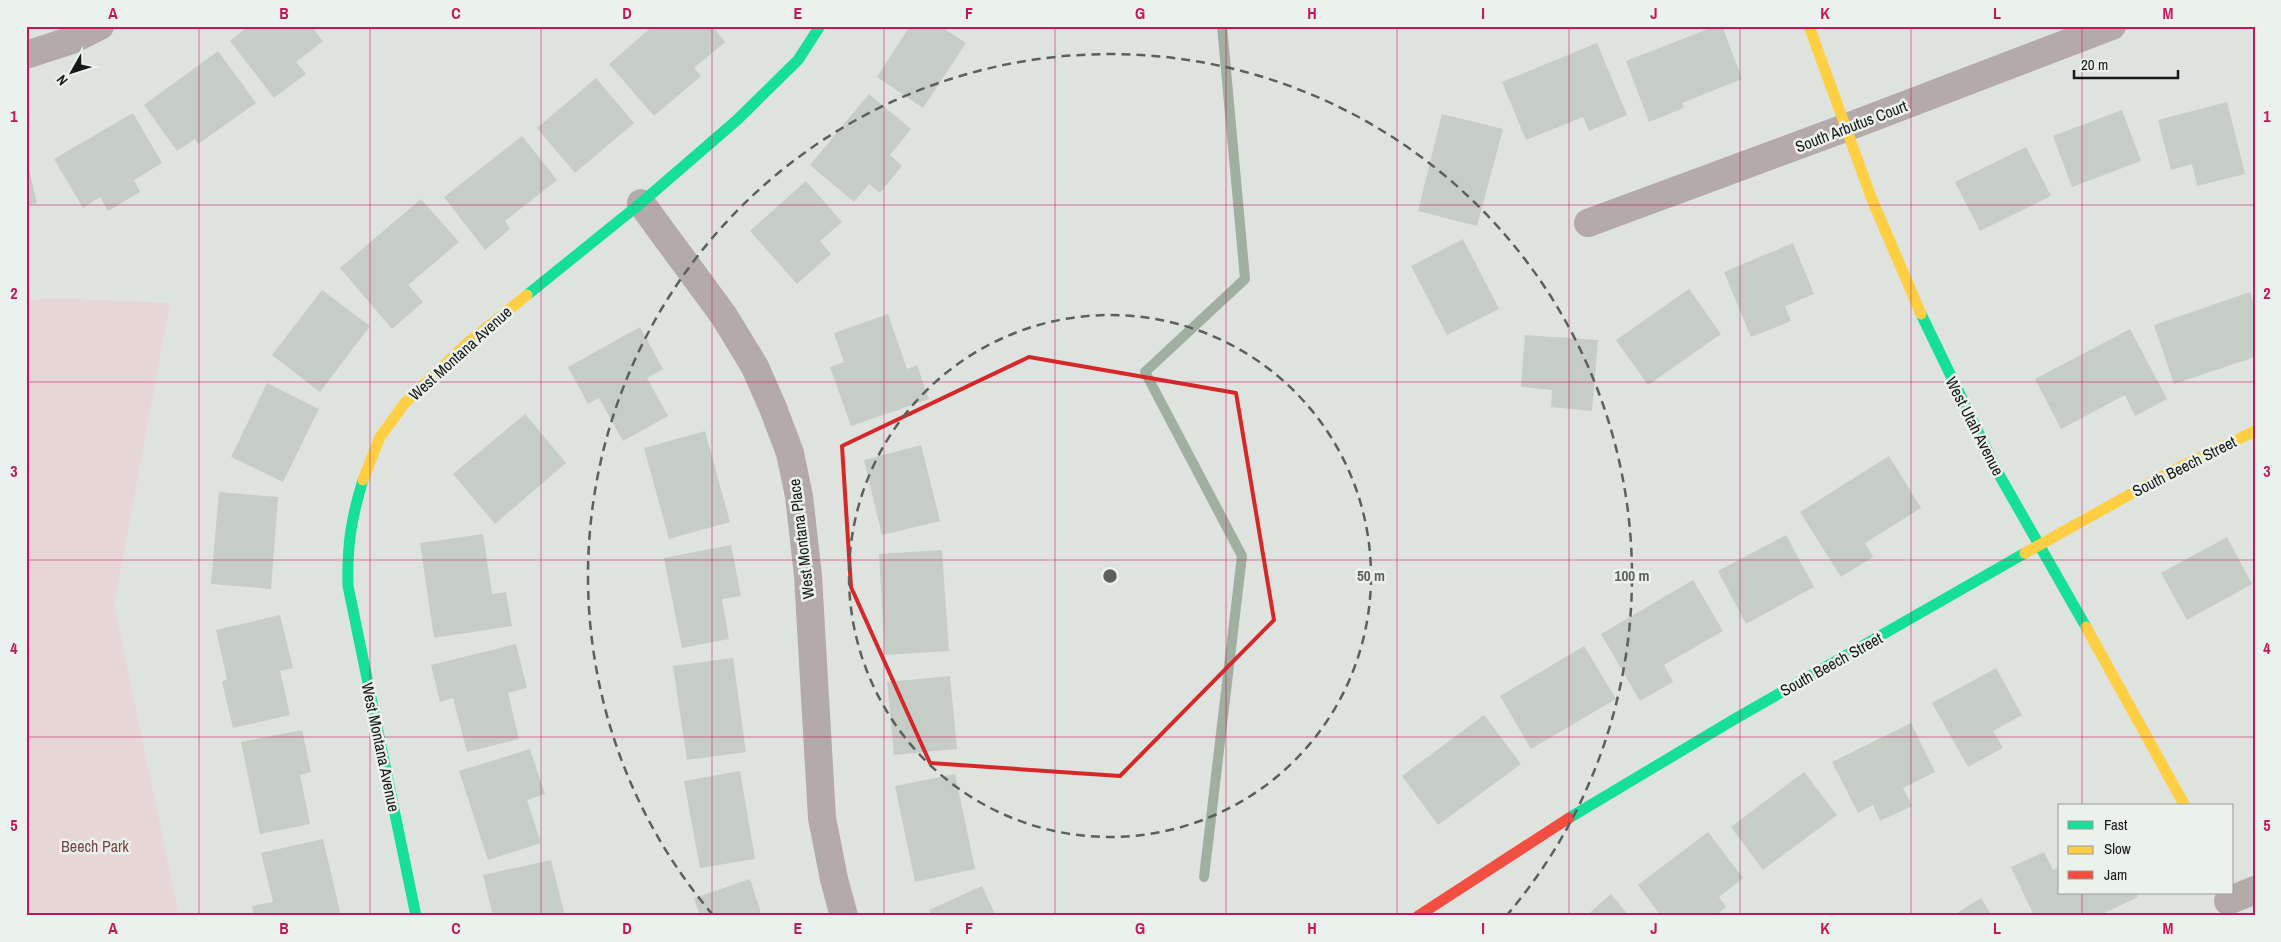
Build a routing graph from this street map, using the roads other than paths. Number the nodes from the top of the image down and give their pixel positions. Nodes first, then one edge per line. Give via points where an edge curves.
1 (100, 26) edge
2 (820, 26) edge
3 (1809, 26) edge
4 (2112, 26) edge
5 (26, 55) edge
6 (1845, 128) junction
7 (641, 203) junction
8 (1588, 223) dead end
9 (2255, 431) edge
10 (2040, 547) junction
11 (2184, 804) edge
12 (2255, 890) edge
13 (2229, 903) edge
14 (416, 916) edge
15 (844, 916) edge
16 (1418, 916) edge

1 - 5 street via 72,40
2 - 7 street, West Montana Avenue via 798,60 770,89
3 - 6 street, West Utah Avenue
4 - 6 street, South Arbutus Court
6 - 8 street, South Arbutus Court
6 - 10 street, West Utah Avenue via 1910,294 1972,422
7 - 14 street, West Montana Avenue via 465,345 405,403 380,437 352,516 347,551 348,586
7 - 15 street, West Montana Place via 724,316 755,367 790,453 799,496 808,576 822,818
9 - 10 street, South Beech Street via 2148,483
10 - 11 street, West Utah Avenue via 2124,690
10 - 16 street, South Beech Street via 1674,753 1545,831
12 - 13 street

